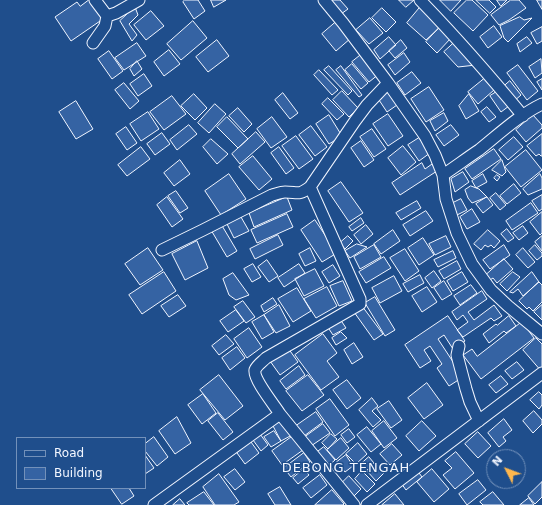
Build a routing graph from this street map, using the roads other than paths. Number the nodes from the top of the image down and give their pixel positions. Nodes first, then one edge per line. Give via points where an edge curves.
1 (95, 0) edge
2 (139, 0) edge
3 (324, 0) edge
4 (420, 0) edge
5 (107, 16) junction
6 (93, 43) dead end
7 (388, 83) junction
8 (542, 104) edge
9 (523, 116) junction
10 (443, 175) junction
11 (310, 187) junction
12 (162, 250) dead end
13 (542, 334) edge
14 (459, 346) dead end
15 (542, 373) edge
16 (280, 414) junction
17 (479, 421) junction
18 (154, 505) edge
19 (354, 505) edge
20 (367, 505) edge

1 - 5 street
2 - 5 street
3 - 7 street
4 - 9 street via 468,50
5 - 6 street via 105,26
7 - 10 street via 425,136
7 - 11 street via 367,105
8 - 9 street
9 - 10 street
10 - 13 street via 446,199 457,233 472,264 491,290
11 - 12 street via 296,194 286,192 272,195
11 - 16 street via 360,304 266,358 255,369 259,383
14 - 17 street via 457,355 466,389
15 - 17 street
16 - 18 street
16 - 19 street
17 - 20 street

